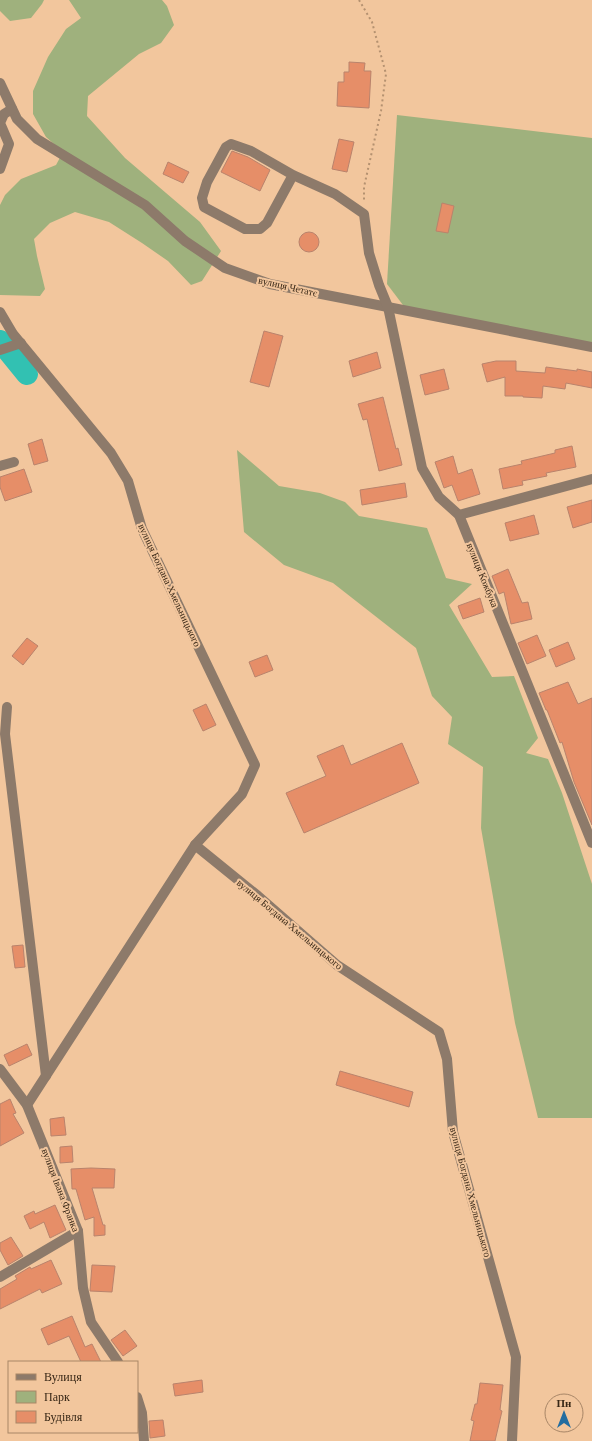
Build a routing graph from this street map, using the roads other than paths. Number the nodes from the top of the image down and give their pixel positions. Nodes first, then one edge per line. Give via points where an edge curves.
1 (0, 83) edge
2 (12, 109) junction
3 (0, 169) edge
4 (293, 175) junction
5 (388, 307) junction
6 (0, 312) edge
7 (17, 344) junction
8 (592, 347) edge
9 (0, 350) edge
10 (14, 462) dead end
11 (0, 466) edge
12 (592, 479) edge
13 (459, 515) junction
14 (7, 707) dead end
15 (592, 843) edge
16 (195, 846) junction
17 (0, 1069) edge
18 (46, 1076) junction
19 (27, 1105) junction
20 (78, 1231) junction
21 (0, 1277) edge
22 (117, 1361) edge
23 (138, 1400) edge
24 (144, 1441) edge
25 (512, 1441) edge

1 - 2 street, вулиця Четатє
2 - 3 street via 4,114 0,123 9,144
2 - 5 street, вулиця Четатє via 17,119 37,138 145,205 185,241 225,268 270,284
4 - 4 street via 267,223 260,229 245,229 204,207 202,198 207,182 226,147 231,144 251,151
4 - 5 street, вулиця Кожбука via 335,194 364,214 369,253 378,285
5 - 8 street, вулиця Четатє
5 - 13 street, вулиця Кожбука via 422,468 439,497
6 - 7 street, вулиця Богдана Хмельницького
7 - 9 street
7 - 16 street, вулиця Богдана Хмельницького via 111,453 128,481 142,529 255,765 242,794
10 - 11 street
12 - 13 street
13 - 15 street, вулиця Кожбука
14 - 18 street via 5,734
16 - 18 street, вулиця Богдана Хмельницького
16 - 25 street, вулиця Богдана Хмельницького via 258,896 337,965 439,1032 447,1059 453,1132 516,1357
17 - 19 street, вулиця Івана Франка
18 - 19 street, вулиця Богдана Хмельницького
19 - 20 street, вулиця Івана Франка
20 - 21 street
20 - 22 street, вулиця Івана Франка via 83,1288 91,1322
23 - 24 street via 142,1413

